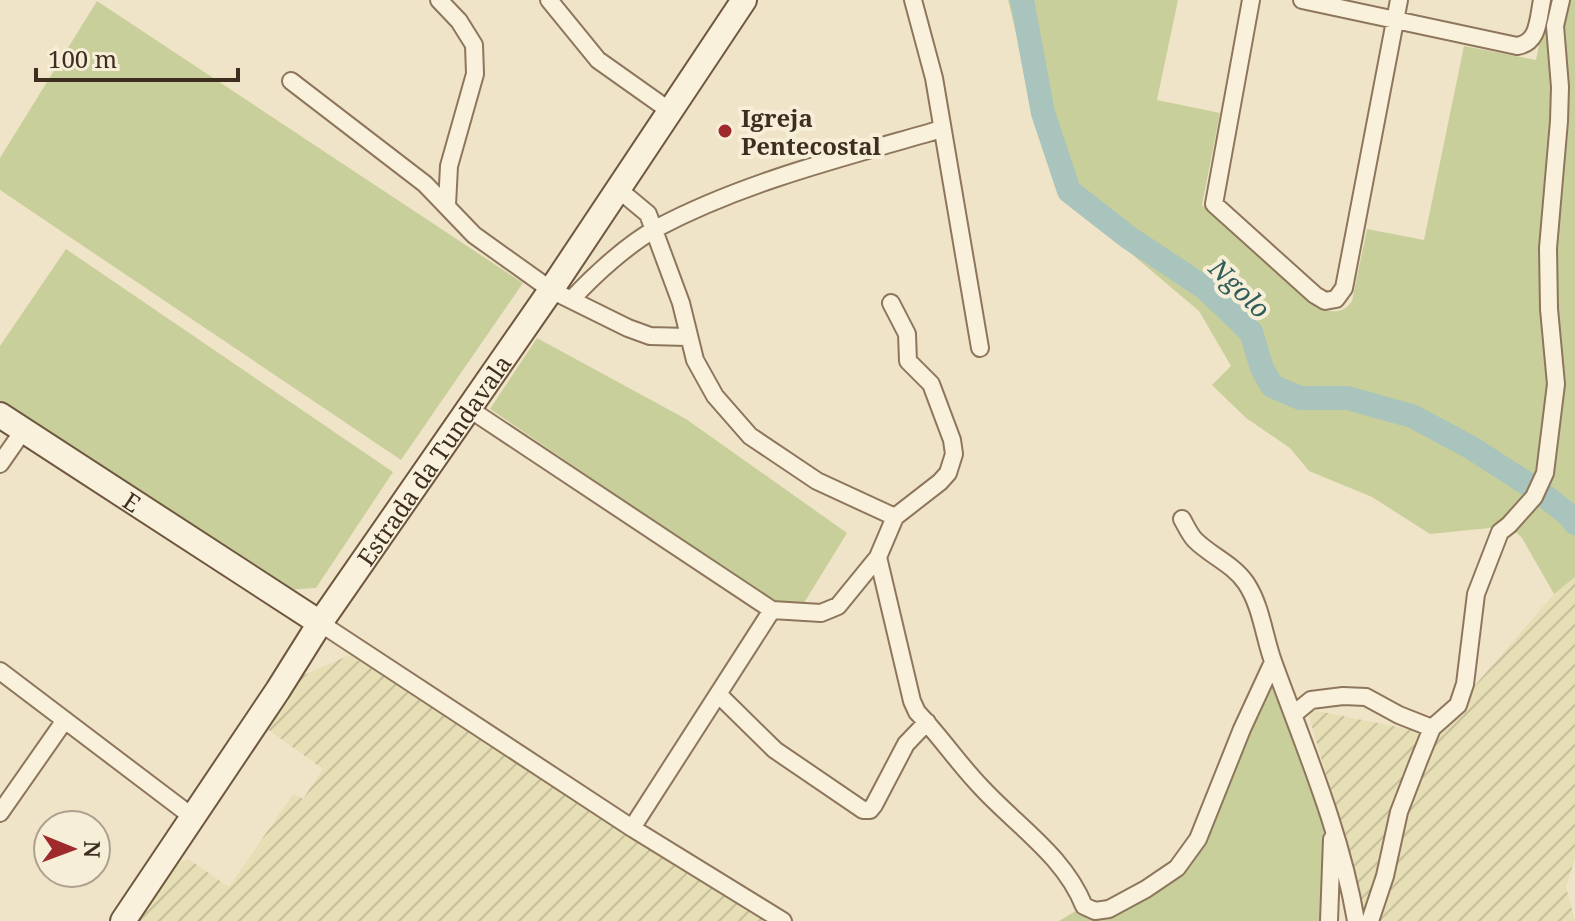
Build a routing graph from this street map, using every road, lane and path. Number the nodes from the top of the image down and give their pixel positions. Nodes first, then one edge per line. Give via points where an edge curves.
1 (439, 0) edge
2 (549, 0) edge
3 (744, 0) edge
4 (913, 0) edge
5 (1251, 0) edge
6 (1302, 0) edge
7 (1399, 0) edge
8 (1542, 0) edge
9 (1561, 0) edge
10 (1395, 20) junction
11 (291, 81) dead end
12 (670, 111) junction
13 (942, 129) junction
14 (618, 189) junction
15 (447, 205) junction
16 (655, 229) junction
17 (561, 294) junction
18 (891, 303) dead end
19 (687, 337) junction
20 (980, 348) dead end
21 (468, 408) junction
22 (0, 415) edge
23 (23, 431) junction
24 (0, 464) edge
25 (895, 517) junction
26 (1182, 519) dead end
27 (878, 557) junction
28 (772, 610) junction
29 (320, 623) junction
30 (1273, 662) junction
31 (0, 671) edge
32 (718, 694) junction
33 (1294, 714) junction
34 (65, 720) junction
35 (927, 722) junction
36 (1432, 728) junction
37 (0, 813) edge
38 (194, 818) junction
39 (1333, 825) junction
40 (632, 828) junction
41 (123, 921) edge
42 (783, 921) edge
43 (1329, 921) edge
44 (1356, 921) edge
45 (1370, 921) edge

1 - 15 street via 474,45 475,74 449,166
2 - 12 street via 598,60
3 - 12 main road, Estrada da Tundavala
4 - 13 street
5 - 10 street via 1214,204 1325,301 1336,299 1344,288
6 - 10 street
7 - 10 street
8 - 10 street via 1534,37 1517,46
9 - 36 street via 1555,26 1559,121 1548,248 1556,384 1545,473 1534,497 1500,532 1476,594 1458,705
11 - 15 street
12 - 14 main road, Estrada da Tundavala
13 - 16 street via 763,181
13 - 20 street
14 - 16 street via 641,205
14 - 17 main road, Estrada da Tundavala
15 - 17 street via 474,235
16 - 17 street via 590,280
16 - 19 street
17 - 19 street via 650,336
17 - 21 main road, Estrada da Tundavala
18 - 25 street via 907,334 908,361 934,391 954,454 940,482
19 - 25 street via 715,396 750,436 817,481
21 - 28 street
21 - 29 main road, Estrada da Tundavala
22 - 23 main road, E
23 - 24 street
23 - 29 main road, E
25 - 27 street
26 - 30 street via 1195,540 1244,580
27 - 28 street via 838,606 821,613
27 - 35 street via 912,701
28 - 32 street
29 - 38 main road, Estrada da Tundavala
29 - 40 street
30 - 33 street
30 - 35 street via 1198,839 1177,868 1109,909 1084,906 1062,867 983,789
31 - 34 street
32 - 35 street via 775,750 863,810 874,805 906,744
32 - 40 street
33 - 36 street via 1311,700 1366,697
33 - 39 street
34 - 37 street
34 - 38 street
36 - 45 street via 1399,812
38 - 41 main road, Estrada da Tundavala
39 - 43 street
39 - 44 street
40 - 42 street

